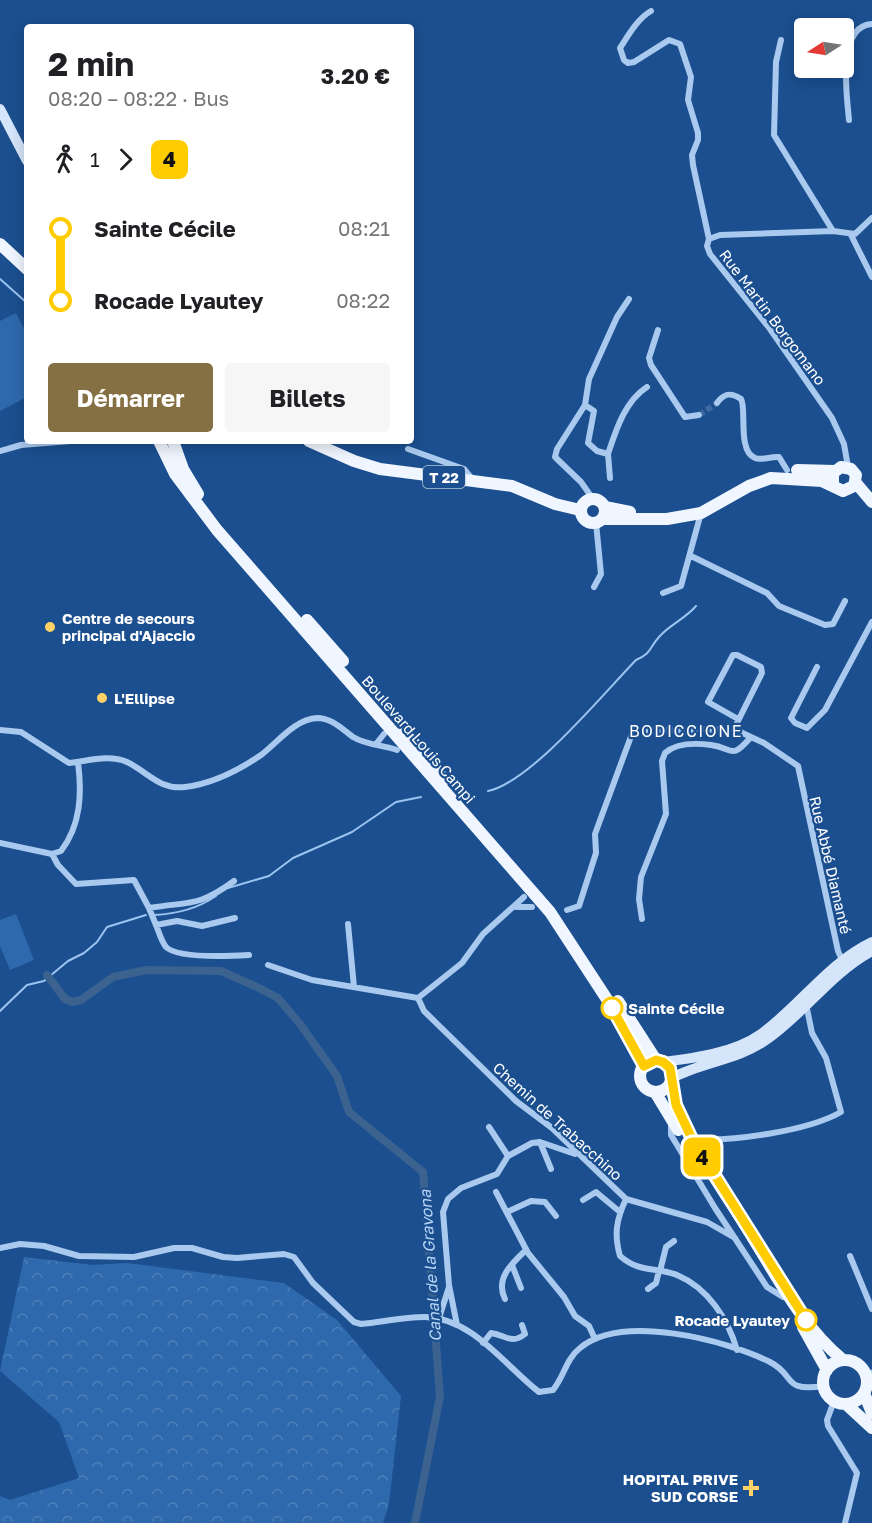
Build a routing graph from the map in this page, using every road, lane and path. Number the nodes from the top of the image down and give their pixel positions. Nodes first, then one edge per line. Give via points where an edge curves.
1 (651, 11) dead end
2 (872, 24) edge
3 (781, 40) dead end
4 (0, 109) edge
5 (849, 120) dead end
6 (24, 155) edge
7 (872, 218) edge
8 (833, 231) junction
9 (851, 235) junction
10 (709, 239) junction
11 (0, 244) edge
12 (24, 265) edge
13 (872, 277) edge
14 (629, 299) dead end
15 (658, 330) dead end
16 (647, 387) dead end
17 (717, 403) tunnel mouth
18 (585, 405) junction
19 (699, 415) dead end
20 (34, 444) edge
21 (160, 444) edge
22 (174, 444) edge
23 (316, 444) edge
24 (408, 448) dead end
25 (0, 451) edge
26 (608, 454) junction
27 (848, 467) junction
28 (787, 470) junction
29 (835, 471) junction
30 (610, 478) dead end
31 (474, 480) junction
32 (856, 483) junction
33 (833, 484) junction
34 (593, 499) junction
35 (872, 502) edge
36 (580, 510) junction
37 (701, 510) junction
38 (601, 517) junction
39 (690, 556) junction
40 (594, 587) dead end
41 (663, 592) dead end
42 (846, 601) dead end
43 (872, 622) edge
44 (817, 668) dead end
45 (738, 719) junction
46 (734, 729) junction
47 (0, 730) edge
48 (384, 734) dead end
49 (752, 737) junction
50 (376, 744) junction
51 (397, 750) dead end
52 (78, 762) junction
53 (0, 843) edge
54 (52, 854) junction
55 (234, 881) dead end
56 (524, 897) dead end
57 (516, 907) junction
58 (532, 907) dead end
59 (149, 908) junction
60 (567, 910) dead end
61 (235, 918) dead end
62 (642, 919) dead end
63 (348, 924) dead end
64 (156, 925) junction
65 (872, 942) edge
66 (872, 951) edge
67 (249, 955) dead end
68 (845, 964) junction
69 (268, 965) dead end
70 (354, 987) junction
71 (418, 998) junction
72 (804, 1000) junction
73 (659, 1061) junction
74 (644, 1066) junction
75 (671, 1081) junction
76 (655, 1092) junction
77 (670, 1115) junction
78 (489, 1127) dead end
79 (692, 1139) junction
80 (540, 1142) junction
81 (508, 1155) junction
82 (578, 1156) junction
83 (551, 1169) dead end
84 (496, 1192) dead end
85 (626, 1199) junction
86 (583, 1200) dead end
87 (715, 1208) junction
88 (507, 1212) junction
89 (620, 1212) junction
90 (556, 1216) dead end
91 (707, 1222) junction
92 (735, 1238) junction
93 (674, 1241) dead end
94 (0, 1248) edge
95 (526, 1250) junction
96 (850, 1256) dead end
97 (512, 1265) junction
98 (660, 1271) junction
99 (449, 1285) junction
100 (520, 1288) dead end
101 (648, 1289) dead end
102 (783, 1297) junction
103 (505, 1299) dead end
104 (872, 1310) edge
105 (439, 1318) junction
106 (457, 1325) junction
107 (522, 1325) dead end
108 (595, 1339) junction
109 (483, 1343) junction
110 (737, 1350) junction
111 (843, 1360) junction
112 (827, 1370) junction
113 (869, 1375) edge
114 (824, 1386) junction
115 (864, 1393) junction
116 (840, 1403) junction
117 (872, 1413) edge
118 (872, 1428) edge
119 (845, 1523) edge

1 - 10 street via 624,41 620,54 628,63 634,62 669,40 680,44 691,77 688,100 698,140 692,155
2 - 5 street via 860,27 851,39 846,77
3 - 8 street via 776,62 774,135
4 - 6 main road
7 - 9 street
8 - 9 street, Rue Martin Borgomano
8 - 10 street, Rue Martin Borgomano via 720,235
9 - 13 street
10 - 27 street, Rue Martin Borgomano via 706,246 710,254 770,329 832,418 844,444
11 - 12 main road
14 - 18 street via 589,379
15 - 19 street via 649,358 651,365 685,417
16 - 26 street via 639,392 616,428
17 - 28 street via 728,394 741,399 741,424 750,455 779,457
18 - 26 street via 594,411 588,443
18 - 34 street via 555,457
20 - 25 street
21 - 74 main road, Boulevard Louis Campi via 175,474 217,530 549,912 598,984
22 - 73 main road, Boulevard Louis Campi via 193,488 215,516 556,906
23 - 31 main road, T 22 via 380,469
24 - 31 street via 464,469
26 - 30 street
27 - 29 main road
27 - 32 main road via 854,471
28 - 29 main road
28 - 37 main road via 754,476
29 - 33 main road
31 - 36 main road, T 22 via 512,486
32 - 33 main road via 847,491
32 - 35 main road
33 - 37 main road via 804,478 771,478
34 - 36 main road
34 - 38 main road via 600,501
36 - 38 main road via 585,521
37 - 38 main road via 615,510
37 - 39 street
38 - 40 street via 601,574
39 - 41 street via 681,586
39 - 42 street via 767,593 779,606 825,625 833,624
43 - 44 street via 825,710 807,728 791,718
45 - 45 street via 762,673 761,667 733,655 708,702
45 - 46 street
46 - 49 street
46 - 60 street via 633,731 595,834 596,853 579,906
47 - 52 street via 16,729 65,762
48 - 50 street
49 - 62 street via 734,751 712,745 677,745 665,753 662,761 666,814 641,877
49 - 68 street, Rue Abbé Diamanté via 798,766
50 - 51 street
50 - 52 street via 356,738 327,720 306,720 247,764 210,781 185,787 160,784 115,758
52 - 54 street via 82,793 78,813 66,844
53 - 54 street
54 - 59 street via 76,884 134,880
55 - 59 street via 194,903
56 - 57 street
57 - 58 street
57 - 71 street via 483,934 462,963
59 - 64 street
61 - 64 street via 202,926 177,921
63 - 70 street
64 - 67 street via 163,944 175,951
65 - 68 main road
66 - 68 main road
68 - 72 main road
69 - 70 street via 312,980
70 - 71 street
71 - 82 street, Chemin de Trabacchino via 424,1011
72 - 73 main road via 761,1034 740,1045
72 - 75 main road via 766,1040 744,1052 687,1070
72 - 79 street via 841,1112 768,1133
73 - 74 main road
73 - 75 main road via 670,1068
74 - 76 main road via 641,1081
75 - 76 main road via 664,1090
75 - 79 main road via 680,1117
76 - 77 main road
77 - 87 street via 671,1135
77 - 102 main road
78 - 81 street
79 - 111 main road via 806,1320
80 - 81 street
80 - 82 street
80 - 83 street
81 - 99 street via 497,1174 461,1188 448,1199 443,1212
82 - 85 street, Chemin de Trabacchino
84 - 88 street
85 - 89 street
85 - 91 street, Chemin de Trabacchino
86 - 89 street via 596,1192
87 - 91 street
87 - 92 street
88 - 90 street via 531,1201 551,1207
88 - 95 street
89 - 98 street via 615,1239 620,1256 642,1270
91 - 92 street, Chemin de Trabacchino
92 - 102 street via 767,1287
93 - 98 street via 666,1247
94 - 105 street via 20,1244 44,1246 79,1256 134,1257 174,1248 237,1258 284,1254 294,1257 313,1283 354,1322
95 - 97 street
95 - 108 street via 575,1316 589,1326
96 - 104 street
97 - 100 street
97 - 103 street via 500,1282
98 - 101 street via 656,1283
98 - 110 street via 677,1275 701,1290 726,1320
99 - 105 street
99 - 106 street
102 - 112 main road
105 - 106 street
106 - 109 street
107 - 109 street via 525,1334 519,1338 507,1341 491,1333
108 - 109 street via 572,1354 559,1383 546,1392 532,1386
108 - 110 street via 646,1330 705,1338
110 - 114 street via 777,1366 794,1386
111 - 112 main road
111 - 113 main road via 860,1366
112 - 114 main road
113 - 115 main road
114 - 116 main road
115 - 116 main road via 856,1401
115 - 117 main road
116 - 118 main road
116 - 119 street via 827,1420 828,1426 858,1473

